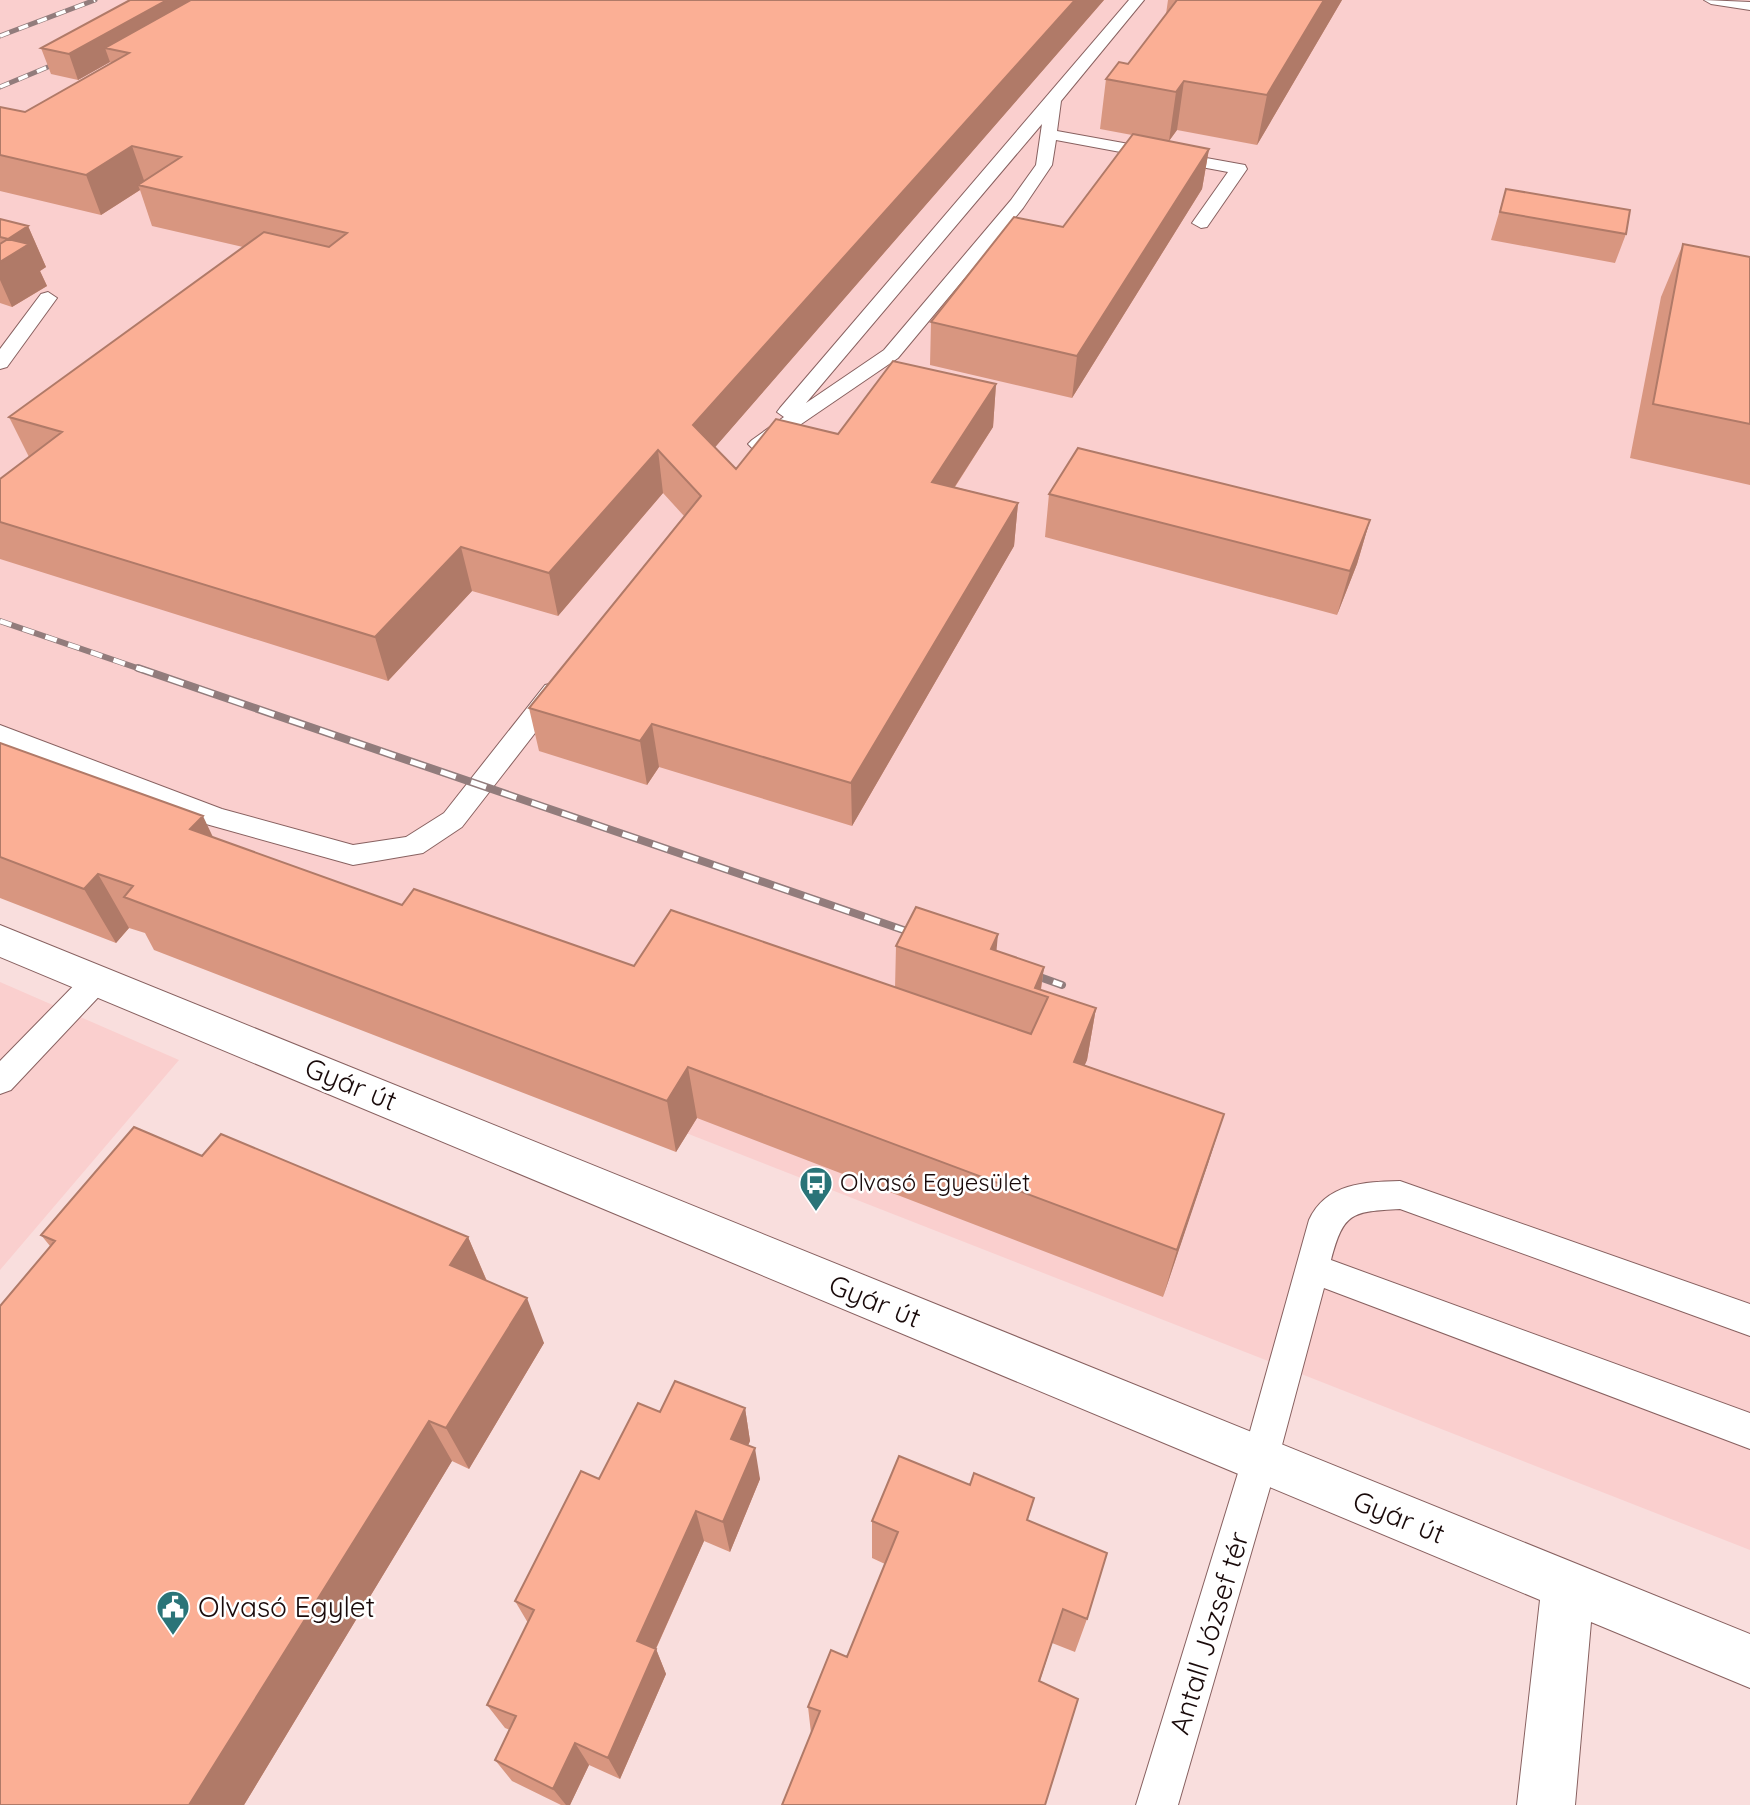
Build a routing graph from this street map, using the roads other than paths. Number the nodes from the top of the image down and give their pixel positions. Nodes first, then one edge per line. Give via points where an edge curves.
1 (1137, 0) edge
2 (1711, 0) edge
3 (1750, 6) edge
4 (1053, 100) junction
5 (1048, 134) junction
6 (1201, 223) dead end
7 (47, 298) dead end
8 (0, 363) edge
9 (760, 443) junction
10 (742, 464) edge
11 (571, 670) edge
12 (0, 734) edge
13 (0, 940) edge
14 (97, 980) junction
15 (3, 1074) edge
16 (1312, 1268) junction
17 (1750, 1320) edge
18 (1750, 1431) edge
19 (1260, 1460) junction
20 (1568, 1587) junction
21 (1750, 1661) edge
22 (1157, 1805) edge
23 (1546, 1805) edge

1 - 4 lane
2 - 3 lane
4 - 5 lane
4 - 9 lane
5 - 6 lane via 1239,169
5 - 9 lane via 1044,165 1017,204 891,354
7 - 8 lane
9 - 10 lane
11 - 12 lane via 453,820 412,846 353,855 215,817
13 - 14 street, Gyár út
14 - 15 lane
14 - 19 street, Gyár út
16 - 17 lane, Antall József tér via 1325,1220 1356,1197 1400,1195
16 - 18 lane
16 - 19 lane, Antall József tér
19 - 20 street, Gyár út
19 - 22 lane, Antall József tér
20 - 21 street, Gyár út
20 - 23 street

